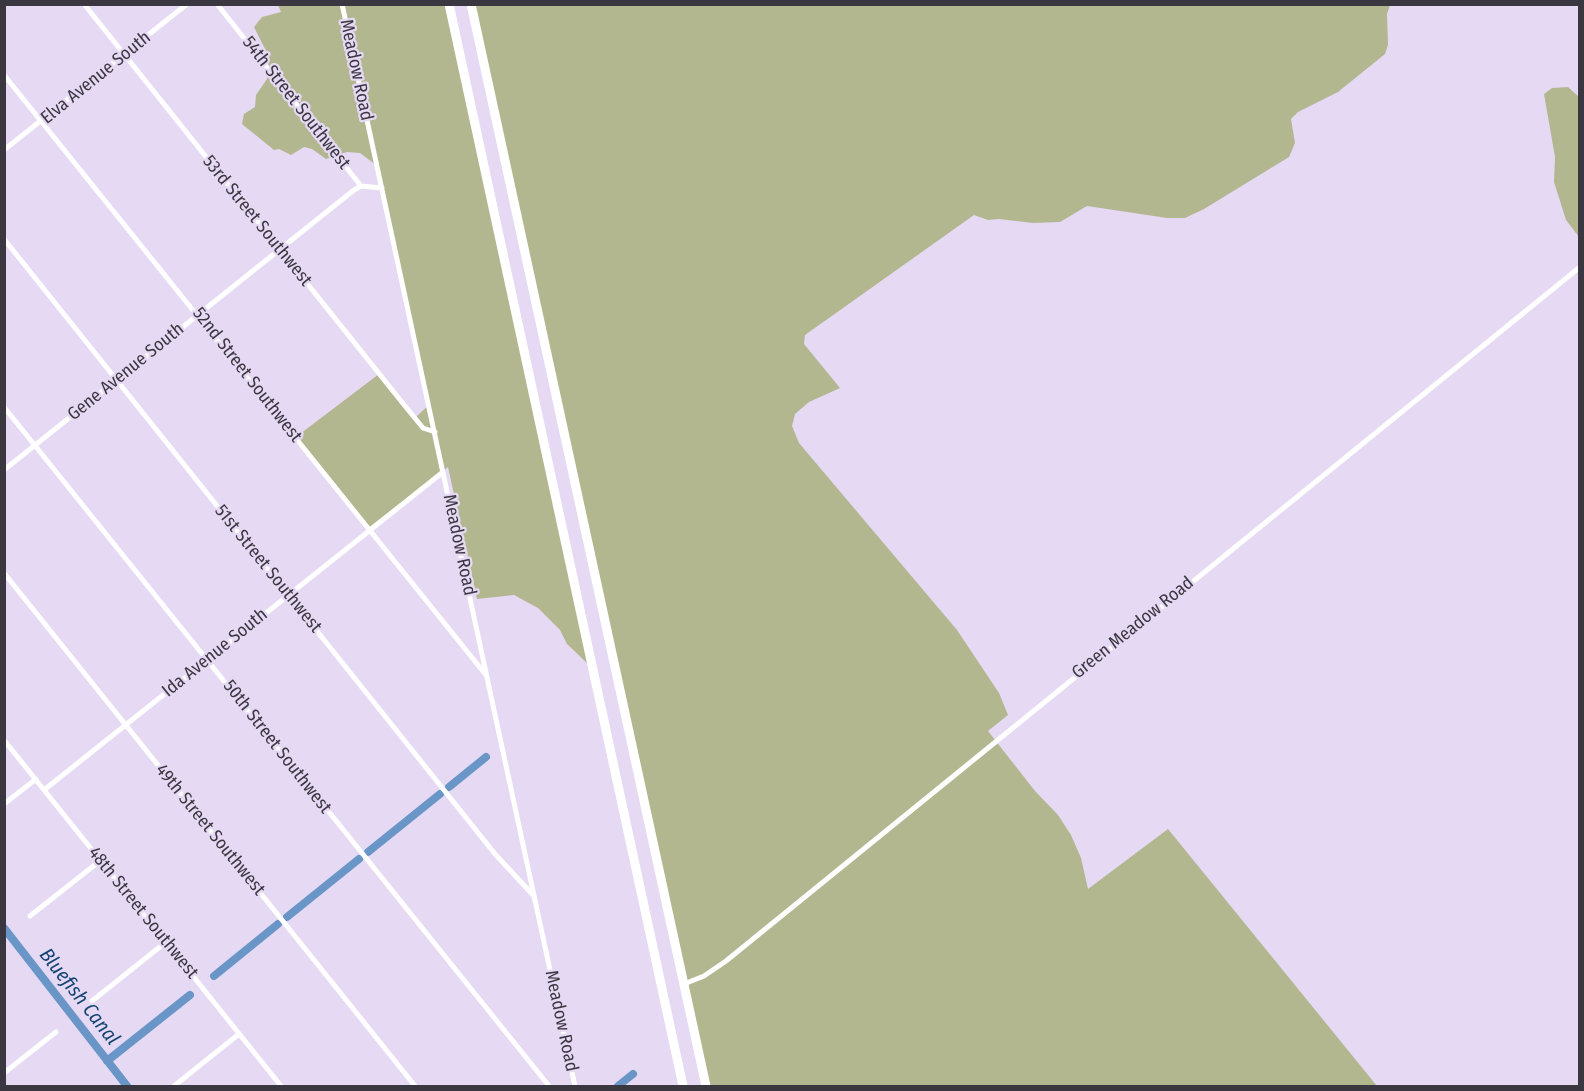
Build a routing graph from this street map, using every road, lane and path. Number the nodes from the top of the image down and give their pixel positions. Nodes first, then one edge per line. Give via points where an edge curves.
1 (84, 4) edge
2 (187, 4) edge
3 (217, 4) edge
4 (342, 4) edge
5 (449, 4) edge
6 (471, 4) edge
7 (124, 55) junction
8 (4, 75) edge
9 (42, 121) junction
10 (499, 134) junction
11 (478, 139) junction
12 (4, 150) edge
13 (361, 186) junction
14 (382, 188) junction
15 (4, 240) edge
16 (279, 250) junction
17 (1580, 267) edge
18 (198, 314) junction
19 (117, 380) junction
20 (4, 406) edge
21 (435, 432) junction
22 (35, 445) junction
23 (4, 470) edge
24 (443, 472) junction
25 (370, 529) junction
26 (4, 573) edge
27 (288, 595) junction
28 (207, 659) junction
29 (488, 677) junction
30 (126, 725) junction
31 (4, 740) edge
32 (36, 779) junction
33 (44, 790) junction
34 (4, 804) edge
35 (101, 860) junction
36 (534, 896) junction
37 (30, 916) dead end
38 (166, 942) junction
39 (684, 984) junction
40 (92, 1001) dead end
41 (56, 1032) dead end
42 (239, 1034) junction
43 (4, 1073) edge
44 (174, 1086) edge
45 (281, 1086) edge
46 (415, 1086) edge
47 (549, 1086) edge
48 (575, 1086) edge
49 (684, 1086) edge
50 (706, 1086) edge

1 - 7 street, 53rd Street Southwest
2 - 7 street, Elva Avenue South
3 - 13 street, 54th Street Southwest
4 - 14 street, Meadow Road
5 - 11 highway
6 - 10 highway
7 - 9 street, Elva Avenue South
7 - 16 street, 53rd Street Southwest
8 - 9 street, 52nd Street Southwest
9 - 12 street, Elva Avenue South
9 - 18 street, 52nd Street Southwest
10 - 11 highway
10 - 39 highway
11 - 49 highway
13 - 14 street, 54th Street Southwest
13 - 16 street, Gene Avenue South
14 - 21 street, Meadow Road
15 - 19 street, 51st Street Southwest
16 - 18 street, Gene Avenue South
16 - 21 street, 53rd Street Southwest via 423,428
17 - 39 street, Green Meadow Road via 726,961
18 - 19 street, Gene Avenue South
18 - 25 street, 52nd Street Southwest
19 - 22 street, Gene Avenue South
19 - 27 street, 51st Street Southwest
20 - 22 street, 50th Street Southwest
21 - 24 street, Meadow Road
22 - 23 street, Gene Avenue South
22 - 28 street, 50th Street Southwest
24 - 25 street, Ida Avenue South
24 - 29 street, Meadow Road
25 - 27 street, Ida Avenue South
25 - 29 street, 52nd Street Southwest
26 - 30 street, 49th Street Southwest
27 - 28 street, Ida Avenue South
27 - 36 street, 51st Street Southwest via 495,854
28 - 30 street, Ida Avenue South
28 - 47 street, 50th Street Southwest
29 - 36 street, Meadow Road
30 - 33 street, Ida Avenue South
30 - 46 street, 49th Street Southwest
31 - 32 street, 48th Street Southwest
32 - 33 street, 48th Street Southwest
32 - 34 street
33 - 35 street, 48th Street Southwest
35 - 37 street
35 - 38 street, 48th Street Southwest
36 - 48 street, Meadow Road
38 - 40 street
38 - 42 street, 48th Street Southwest
39 - 50 highway
41 - 43 street
42 - 44 street
42 - 45 street, 48th Street Southwest

